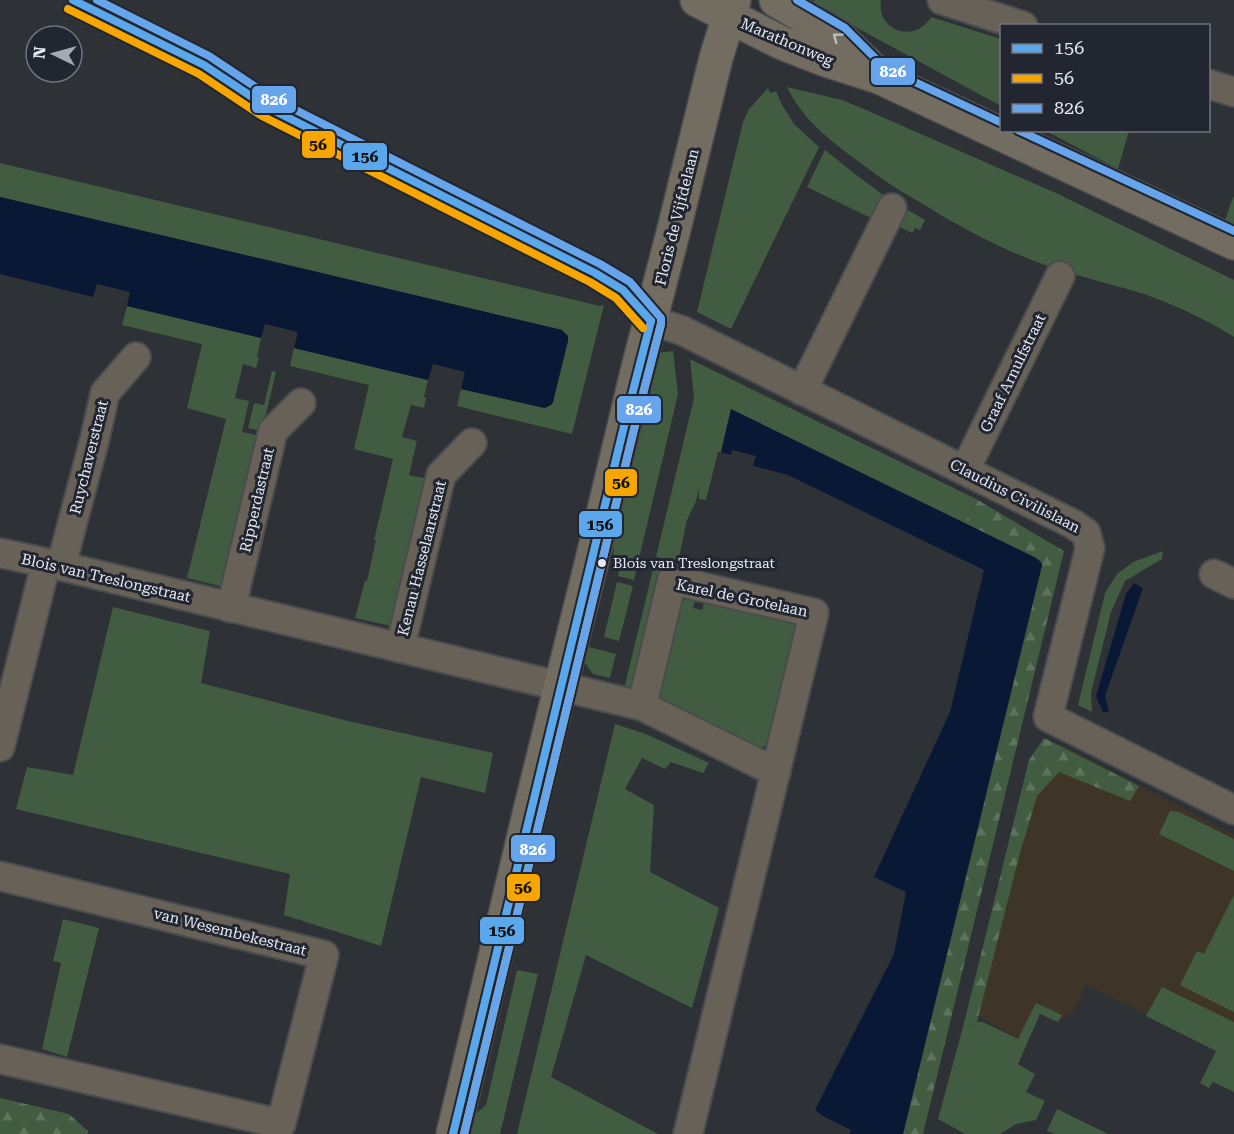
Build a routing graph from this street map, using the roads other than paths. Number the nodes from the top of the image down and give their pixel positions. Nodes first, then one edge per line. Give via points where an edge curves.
1 (697, 0) edge
2 (776, 0) edge
3 (942, 0) edge
4 (731, 8) edge
5 (1017, 24) edge
6 (879, 77) junction
7 (1210, 84) edge
8 (1234, 92) edge
9 (892, 208) dead end
10 (1234, 243) edge
11 (1060, 276) dead end
12 (651, 321) junction
13 (136, 357) dead end
14 (802, 391) junction
15 (302, 403) dead end
16 (472, 443) dead end
17 (965, 470) junction
18 (0, 553) edge
19 (53, 565) junction
20 (231, 608) junction
21 (400, 648) junction
22 (561, 686) junction
23 (642, 706) junction
24 (0, 747) edge
25 (776, 772) junction
26 (1234, 810) edge
27 (0, 876) edge
28 (0, 1059) edge
29 (453, 1134) edge
30 (688, 1134) edge

1 - 4 street, Marathonweg
6 -> 2 street, Marathonweg via 838,37
3 - 5 street
4 - 6 street, Marathonweg via 782,43
4 - 12 street, Floris de Vijfdelaan
6 - 10 street, Marathonweg
7 - 8 street
9 - 14 street
11 - 17 street, Graaf Arnulfstraat
12 - 14 street, Claudius Civilislaan via 681,330
12 - 22 street, Floris de Vijfdelaan
13 - 19 street, Ruychaverstraat via 105,393 92,449
14 - 17 street, Claudius Civilislaan
15 - 20 street, Ripperdastraat via 273,431
16 - 21 street, Kenau Hasselaarstraat via 441,475
17 - 26 street, Claudius Civilislaan via 1086,533 1090,548 1048,717
18 - 19 street, Blois van Treslongstraat
19 - 20 street, Blois van Treslongstraat
19 - 24 street, Ruychaverstraat
20 - 21 street, Blois van Treslongstraat
21 - 22 street, Blois van Treslongstraat
22 - 23 street
22 - 29 street, Floris de Vijfdelaan
23 - 25 street
23 - 25 street, Karel de Grotelaan via 672,580 814,613
25 - 30 street, Karel de Grotelaan
27 - 28 street, van Wesembekestraat via 324,955 281,1124

